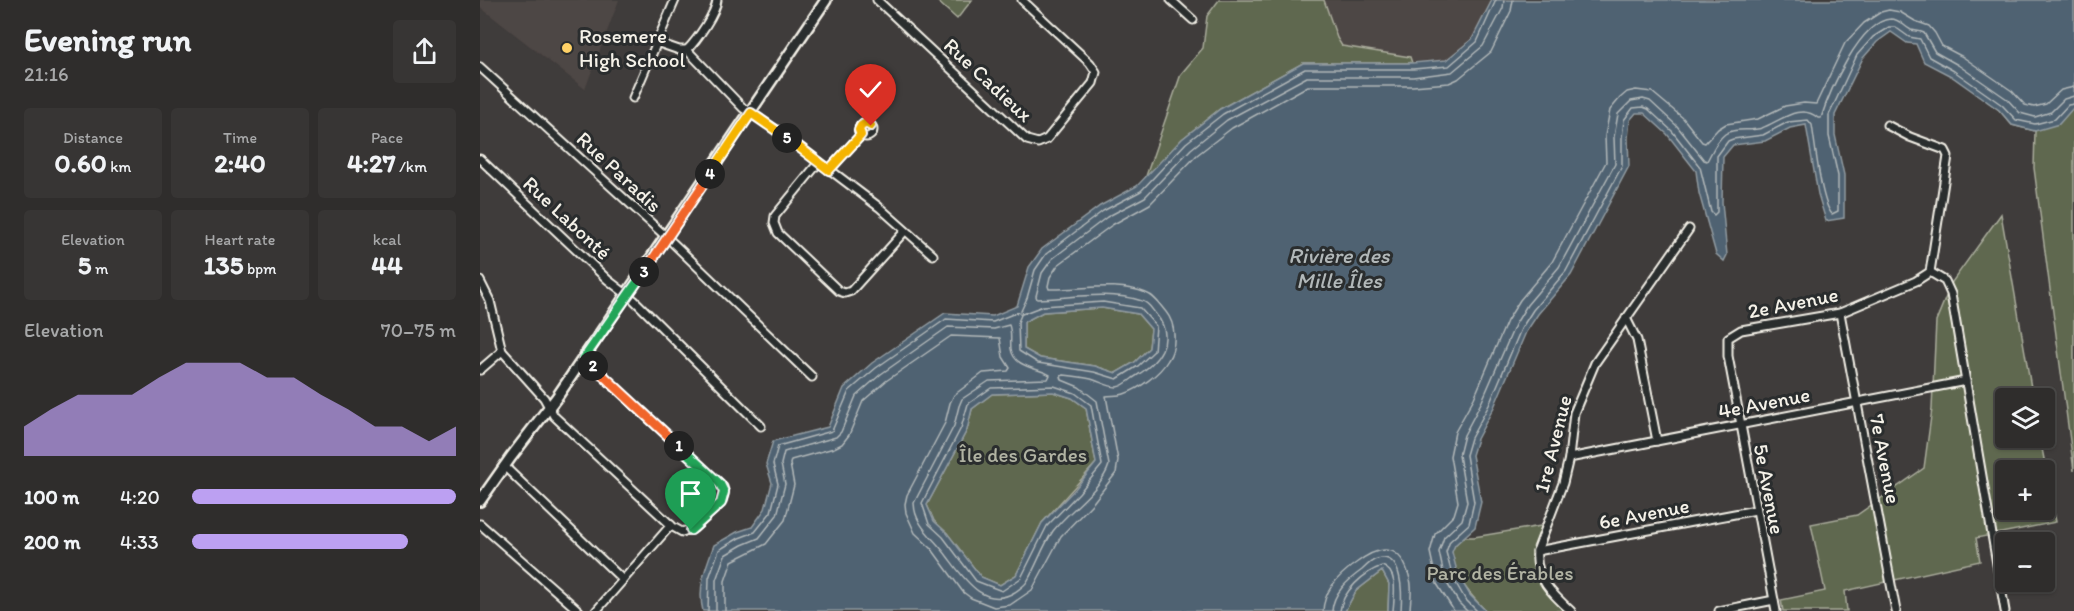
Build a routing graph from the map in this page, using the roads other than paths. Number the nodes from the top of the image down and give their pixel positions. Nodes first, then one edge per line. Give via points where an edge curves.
1 (675, 0) edge
2 (717, 0) edge
3 (826, 0) edge
4 (877, 0) edge
5 (1022, 0) edge
6 (1171, 0) edge
7 (1192, 20) dead end
8 (656, 42) junction
9 (687, 50) junction
10 (480, 67) edge
11 (633, 98) dead end
12 (751, 113) junction
13 (1887, 125) dead end
14 (861, 135) dead end
15 (480, 159) edge
16 (819, 162) junction
17 (829, 170) junction
18 (1689, 229) dead end
19 (905, 231) junction
20 (666, 238) junction
21 (933, 255) dead end
22 (1930, 272) junction
23 (480, 281) edge
24 (627, 296) junction
25 (1840, 313) junction
26 (1626, 318) junction
27 (1728, 338) joint
28 (502, 351) junction
29 (584, 358) junction
30 (480, 370) edge
31 (812, 377) dead end
32 (1966, 381) junction
33 (1857, 402) junction
34 (550, 407) junction
35 (1740, 424) junction
36 (761, 426) dead end
37 (1657, 441) junction
38 (1569, 458) junction
39 (504, 466) junction
40 (480, 501) edge
41 (1756, 510) junction
42 (480, 524) edge
43 (670, 525) junction
44 (1537, 551) junction
45 (623, 580) junction
46 (1774, 600) junction
47 (579, 611) edge
48 (596, 611) edge
49 (1571, 611) edge
50 (1719, 611) edge
51 (1776, 611) edge
52 (1896, 611) edge
53 (2005, 611) edge

1 - 8 street
2 - 9 street
3 - 12 main road
4 - 5 street, Rue Cadieux via 1028,140 1038,143 1047,139 1096,74 1093,65
6 - 7 street
8 - 9 street
8 - 11 street
9 - 12 street
10 - 20 street, Rue Paradis
12 - 16 street
12 - 20 main road
13 - 22 street via 1945,150 1948,156
14 - 17 street
15 - 24 street, Rue Labonté
16 - 17 street
16 - 19 street via 776,216 774,224 778,233 839,291 853,289
17 - 19 street
18 - 26 street, 1re Avenue
19 - 21 street
20 - 24 main road
20 - 31 street, Rue Paradis
22 - 25 street, 2e Avenue
22 - 32 street via 1945,281 1951,294
23 - 28 street via 490,301
24 - 29 main road
24 - 36 street, Rue Labonté
25 - 27 street, 2e Avenue via 1741,330
25 - 33 street, 7e Avenue
26 - 37 street via 1637,340
26 - 38 street, 1re Avenue via 1595,363 1575,413
27 - 35 street, 5e Avenue
28 - 30 street
28 - 34 street
29 - 34 main road
29 - 43 street via 720,484 723,500 694,528 682,532
32 - 33 street, 4e Avenue
32 - 53 street
33 - 35 street, 4e Avenue
33 - 52 street, 7e Avenue
34 - 39 main road
34 - 43 street via 554,416
35 - 37 street, 4e Avenue
35 - 41 street, 5e Avenue
37 - 38 street, 4e Avenue
38 - 44 street, 1re Avenue
39 - 40 main road
39 - 45 street
41 - 44 street, 6e Avenue
41 - 46 street, 5e Avenue
42 - 47 street
43 - 45 street
44 - 49 street via 1540,577
45 - 48 street
46 - 50 street
46 - 51 street, 5e Avenue

